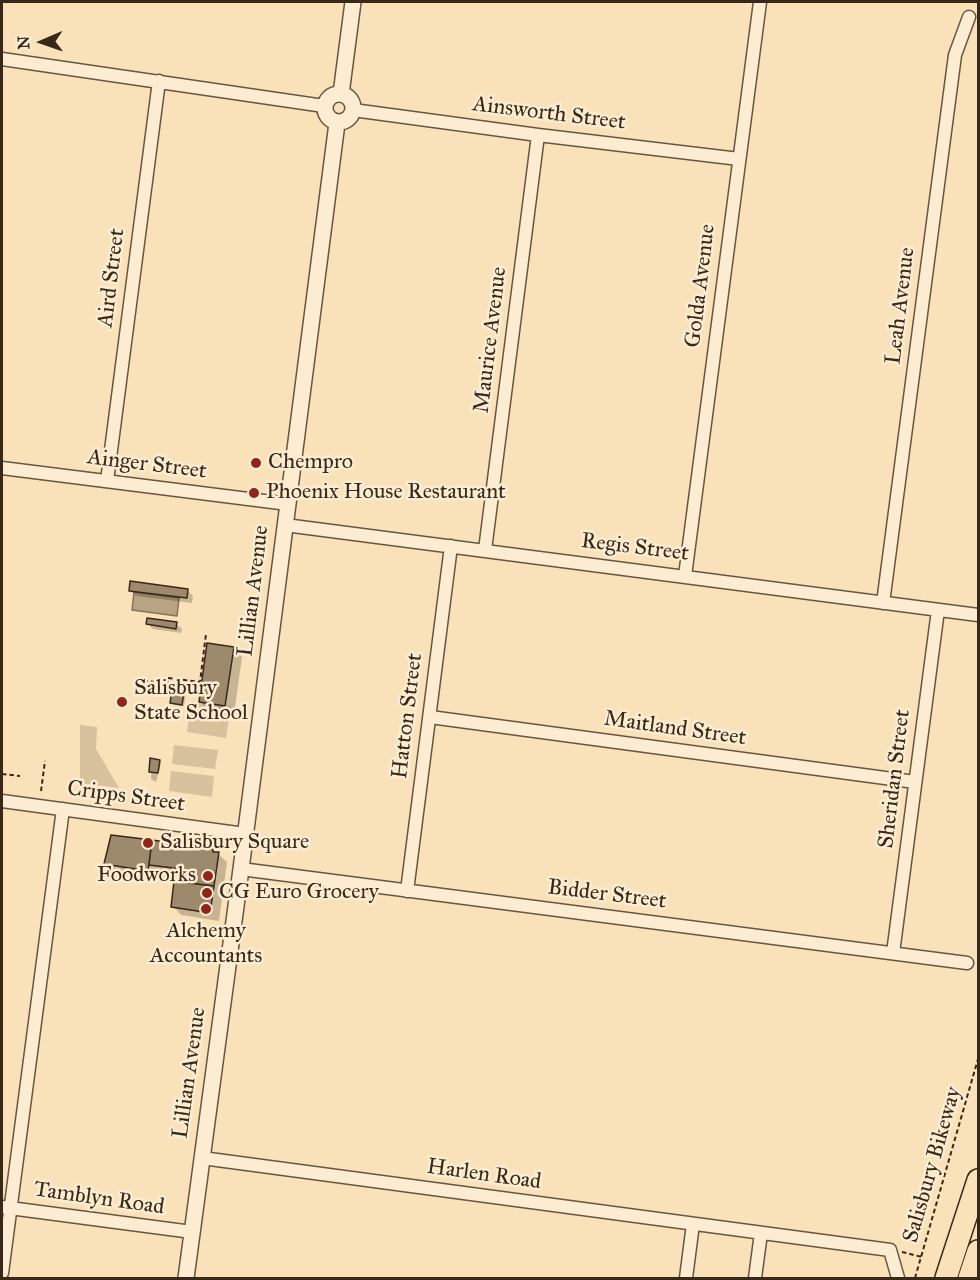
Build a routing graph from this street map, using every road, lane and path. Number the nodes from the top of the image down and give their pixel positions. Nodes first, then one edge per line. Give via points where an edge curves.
1 (353, 2) edge
2 (760, 2) edge
3 (969, 17) dead end
4 (2, 59) edge
5 (159, 81) junction
6 (341, 94) junction
7 (324, 106) junction
8 (353, 110) junction
9 (338, 123) junction
10 (538, 135) junction
11 (739, 159) junction
12 (2, 468) edge
13 (107, 481) junction
14 (288, 504) junction
15 (285, 525) junction
16 (451, 546) junction
17 (485, 550) junction
18 (686, 576) junction
19 (883, 603) junction
20 (938, 610) junction
21 (978, 615) edge
22 (206, 634) dead end
23 (136, 679) dead end
24 (430, 717) junction
25 (45, 761) dead end
26 (2, 774) edge
27 (20, 776) dead end
28 (915, 782) junction
29 (41, 791) dead end
30 (2, 801) edge
31 (63, 809) junction
32 (245, 834) junction
33 (241, 869) junction
34 (407, 891) junction
35 (893, 953) junction
36 (968, 963) dead end
37 (978, 1059) edge
38 (201, 1158) junction
39 (978, 1180) edge
40 (6, 1208) edge
41 (693, 1224) junction
42 (192, 1232) junction
43 (761, 1233) junction
44 (890, 1250) junction
45 (978, 1251) edge
46 (922, 1257) junction
47 (2, 1273) edge
48 (186, 1278) edge
49 (686, 1278) edge
50 (755, 1278) edge
51 (897, 1278) edge
52 (915, 1278) edge
53 (945, 1278) edge
54 (969, 1278) edge

1 - 6 street
2 - 11 street, Golda Avenue
3 - 19 street, Leah Avenue via 955,55
4 - 5 street
5 - 7 street
5 - 13 street, Aird Street
6 - 7 street via 329,98
6 - 8 street via 352,102
7 - 9 street via 329,119
8 - 9 street via 346,121
8 - 10 street, Ainsworth Street
9 - 14 street, Lillian Avenue
10 - 11 street, Ainsworth Street
10 - 17 street, Maurice Avenue
11 - 18 street, Golda Avenue
12 - 13 street, Ainger Street
13 - 14 street, Ainger Street
14 - 15 street, Lillian Avenue
15 - 16 street, Regis Street
15 - 32 street, Lillian Avenue
16 - 17 street, Regis Street
16 - 24 street, Hatton Street
17 - 18 street, Regis Street
18 - 19 street, Regis Street
19 - 20 street, Regis Street
20 - 21 street, Regis Street
20 - 28 street, Sheridan Street
22 - 23 path via 200,682 168,678 167,684
24 - 28 street, Maitland Street
24 - 34 street, Hatton Street
25 - 29 path
26 - 27 path
28 - 35 street, Sheridan Street
30 - 31 street, Cripps Street
31 - 32 street, Cripps Street
31 - 40 street
32 - 33 street, Lillian Avenue
33 - 34 street, Bidder Street
33 - 38 street, Lillian Avenue
34 - 35 street, Bidder Street
35 - 36 street, Bidder Street
37 - 46 path, Salisbury Bikeway
38 - 41 street, Harlen Road
38 - 42 street, Lillian Avenue
39 - 53 highway
40 - 42 street, Tamblyn Road
40 - 47 street
41 - 43 street, Harlen Road
41 - 49 street
42 - 48 street, Lillian Avenue
43 - 44 street, Harlen Road
43 - 50 street
44 - 46 path
44 - 51 street
45 - 54 highway
46 - 52 path, Salisbury Bikeway

